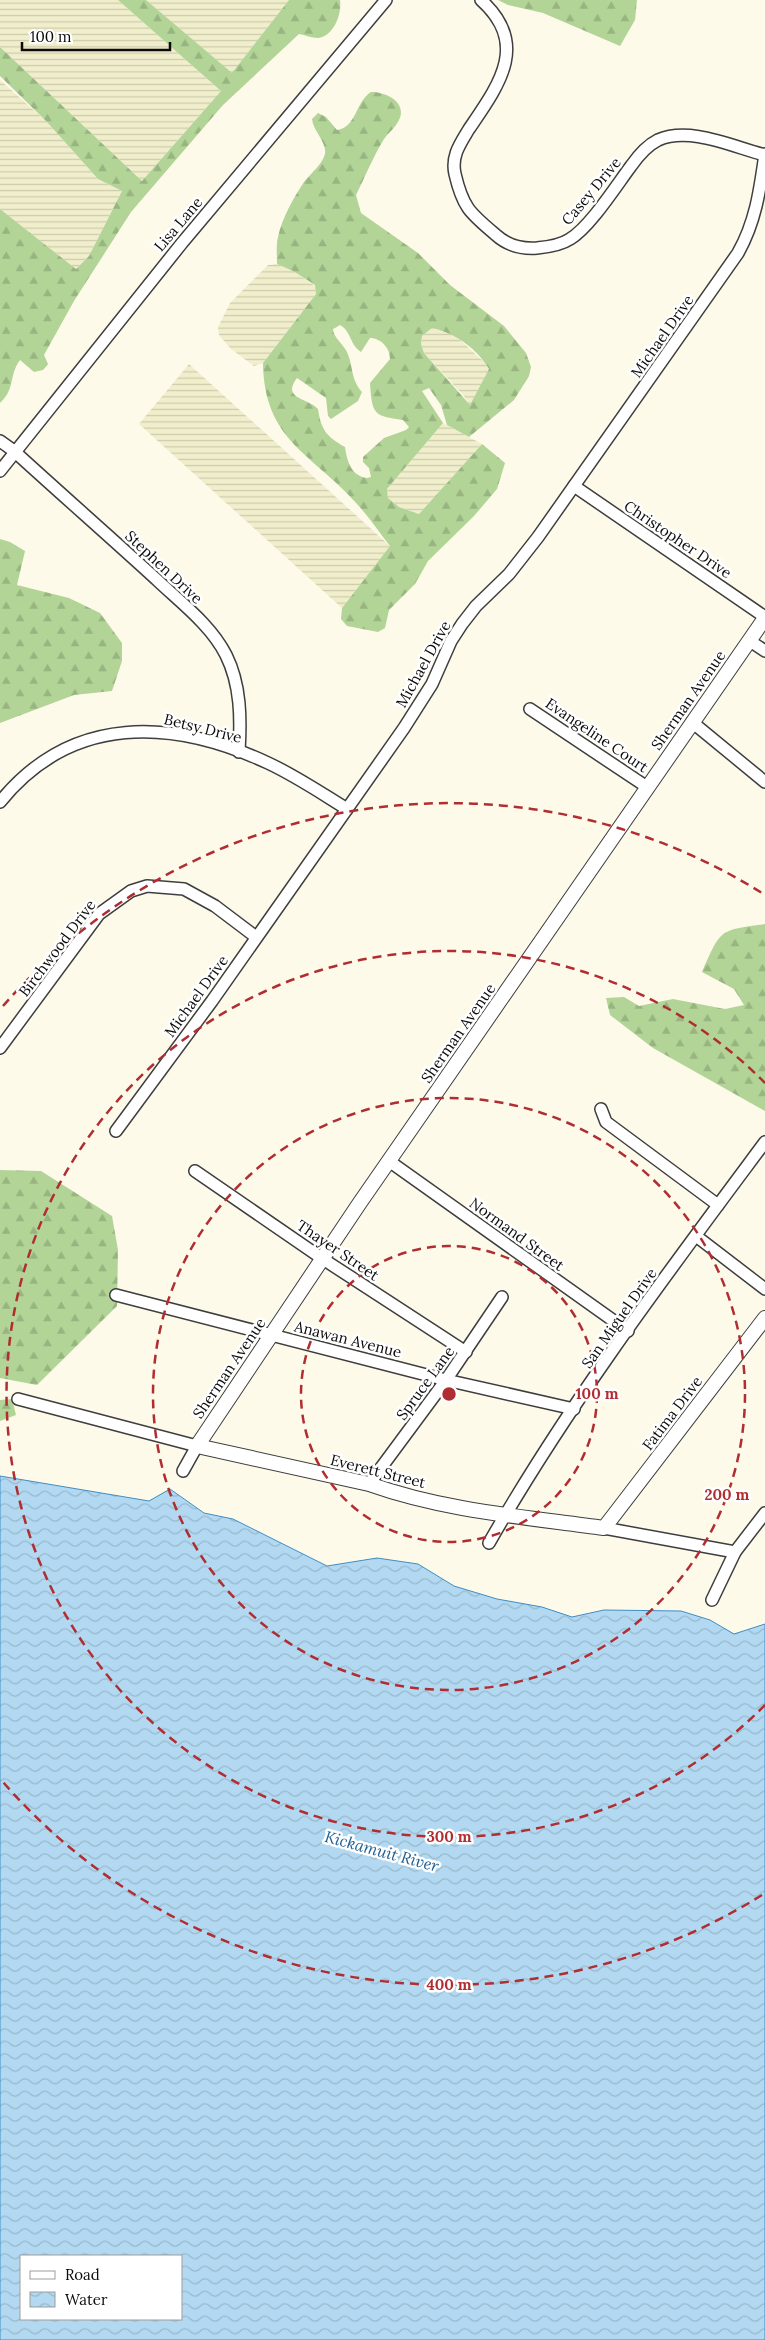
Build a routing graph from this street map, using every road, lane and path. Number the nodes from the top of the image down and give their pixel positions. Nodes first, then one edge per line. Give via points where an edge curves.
1 (386, 0) edge
2 (481, 0) edge
3 (765, 155) edge
4 (0, 442) edge
5 (14, 451) junction
6 (0, 471) edge
7 (574, 486) junction
8 (765, 617) edge
9 (750, 641) junction
10 (765, 651) edge
11 (530, 709) dead end
12 (692, 722) junction
13 (239, 752) junction
14 (765, 782) edge
15 (647, 787) junction
16 (0, 802) edge
17 (347, 809) junction
18 (256, 937) junction
19 (0, 1048) edge
20 (601, 1109) dead end
21 (116, 1131) dead end
22 (765, 1142) edge
23 (389, 1160) junction
24 (195, 1171) dead end
25 (718, 1204) junction
26 (696, 1236) junction
27 (323, 1259) junction
28 (765, 1289) edge
29 (116, 1295) dead end
30 (502, 1297) dead end
31 (765, 1318) edge
32 (628, 1331) junction
33 (270, 1335) junction
34 (466, 1352) junction
35 (446, 1380) junction
36 (18, 1399) dead end
37 (574, 1409) junction
38 (197, 1446) junction
39 (183, 1471) dead end
40 (369, 1484) junction
41 (765, 1513) edge
42 (505, 1516) junction
43 (604, 1528) junction
44 (489, 1543) dead end
45 (735, 1552) junction
46 (712, 1600) dead end

1 - 5 street, Lisa Lane via 176,250
2 - 3 street, Casey Drive via 499,18 507,37 507,60 502,76 458,146 453,165 460,195 470,213 502,241 525,249 549,247 570,239 583,229 642,152 658,140 679,135 696,136
3 - 7 street, Michael Drive via 757,209 738,253
4 - 5 street, Stephen Drive
5 - 6 street, Lisa Lane
5 - 13 street, Stephen Drive via 213,635 226,655 236,685 241,716
7 - 8 street, Christopher Drive
7 - 17 street, Michael Drive via 509,574 462,624 432,684
8 - 9 street, Sherman Avenue
9 - 10 street
9 - 12 street, Sherman Avenue
11 - 15 street, Evangeline Court
12 - 14 street
12 - 15 street, Sherman Avenue
13 - 16 street, Betsy Drive via 163,732 132,731 102,735 76,744 42,763 21,779
13 - 17 street, Betsy Drive via 295,777
15 - 23 street, Sherman Avenue
17 - 18 street, Michael Drive
18 - 19 street, Birchwood Drive via 215,906 184,889 147,886 131,890 99,914
18 - 21 street, Michael Drive
20 - 25 street via 606,1122
22 - 25 street, San Miguel Drive
23 - 27 street, Sherman Avenue
23 - 32 street, Normand Street
24 - 27 street, Thayer Street
25 - 26 street, San Miguel Drive
26 - 28 street
26 - 32 street, San Miguel Drive
27 - 33 street, Sherman Avenue
27 - 34 street, Thayer Street
29 - 33 street, Anawan Avenue
30 - 34 street, Spruce Lane
31 - 43 street, Fatima Drive
32 - 37 street, San Miguel Drive
33 - 35 street, Anawan Avenue
33 - 38 street, Sherman Avenue
34 - 35 street, Spruce Lane
35 - 37 street, Anawan Avenue
35 - 40 street, Spruce Lane
36 - 38 street, Everett Street
37 - 42 street, San Miguel Drive
38 - 39 street, Sherman Avenue
38 - 40 street, Everett Street
40 - 42 street, Everett Street via 480,1513
41 - 45 street
42 - 43 street, Everett Street
42 - 44 street, San Miguel Drive
43 - 45 street, Everett Street
45 - 46 street

